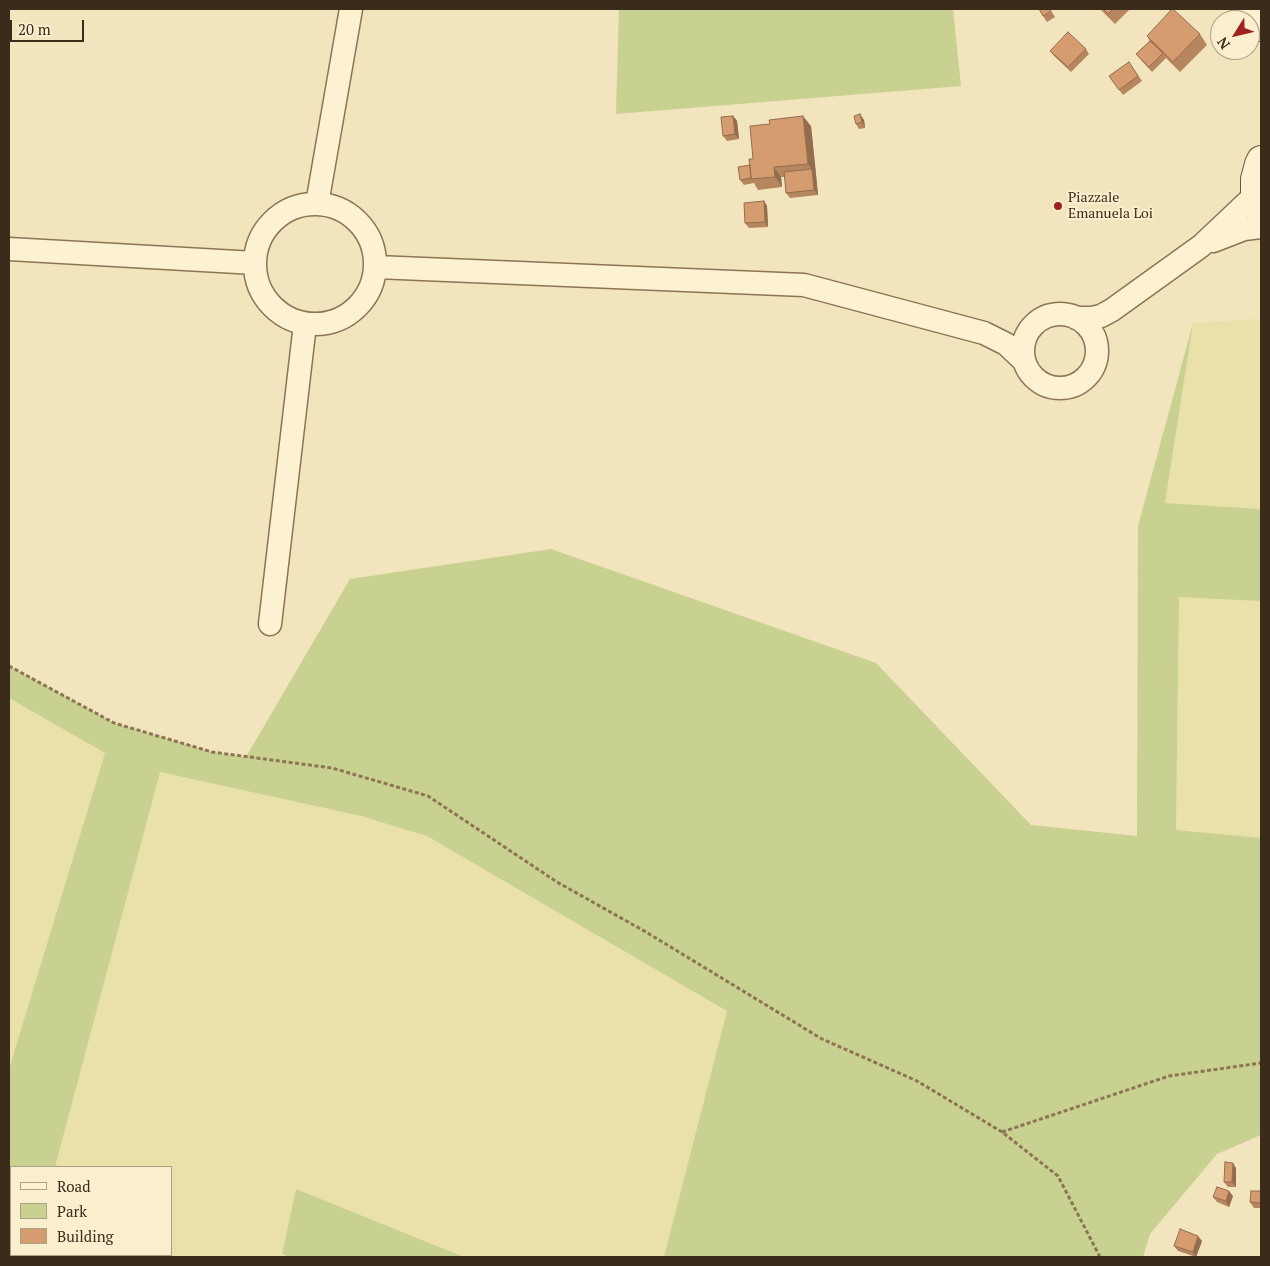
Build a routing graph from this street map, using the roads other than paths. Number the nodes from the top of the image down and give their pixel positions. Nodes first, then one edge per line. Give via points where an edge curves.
1 (351, 9) edge
2 (1245, 9) edge
3 (1261, 27) edge
4 (1261, 160) edge
5 (1258, 203) edge
6 (317, 204) junction
7 (1261, 227) edge
8 (1201, 246) junction
9 (9, 248) edge
10 (255, 263) junction
11 (376, 267) junction
12 (1112, 310) junction
13 (1076, 318) junction
14 (305, 324) junction
15 (1096, 343) junction
16 (1024, 361) junction
17 (270, 624) dead end

1 - 6 street
2 - 3 main road
4 - 5 main road via 1255,179
5 - 8 street
6 - 10 street via 298,206 274,221 258,244
6 - 11 street via 336,208 353,217 366,231 374,248
7 - 8 street via 1244,229
8 - 12 street
9 - 10 street
10 - 14 street via 258,284 268,302 284,316
11 - 14 street via 371,288 360,305 344,318 324,324
11 - 16 street via 804,285 984,333 1006,344
12 - 13 street via 1101,316
12 - 15 street
13 - 15 street via 1086,325
13 - 16 street via 1063,314 1041,320 1026,337
14 - 17 street
15 - 16 street via 1096,361 1090,372 1082,382 1070,387 1047,386 1037,380

